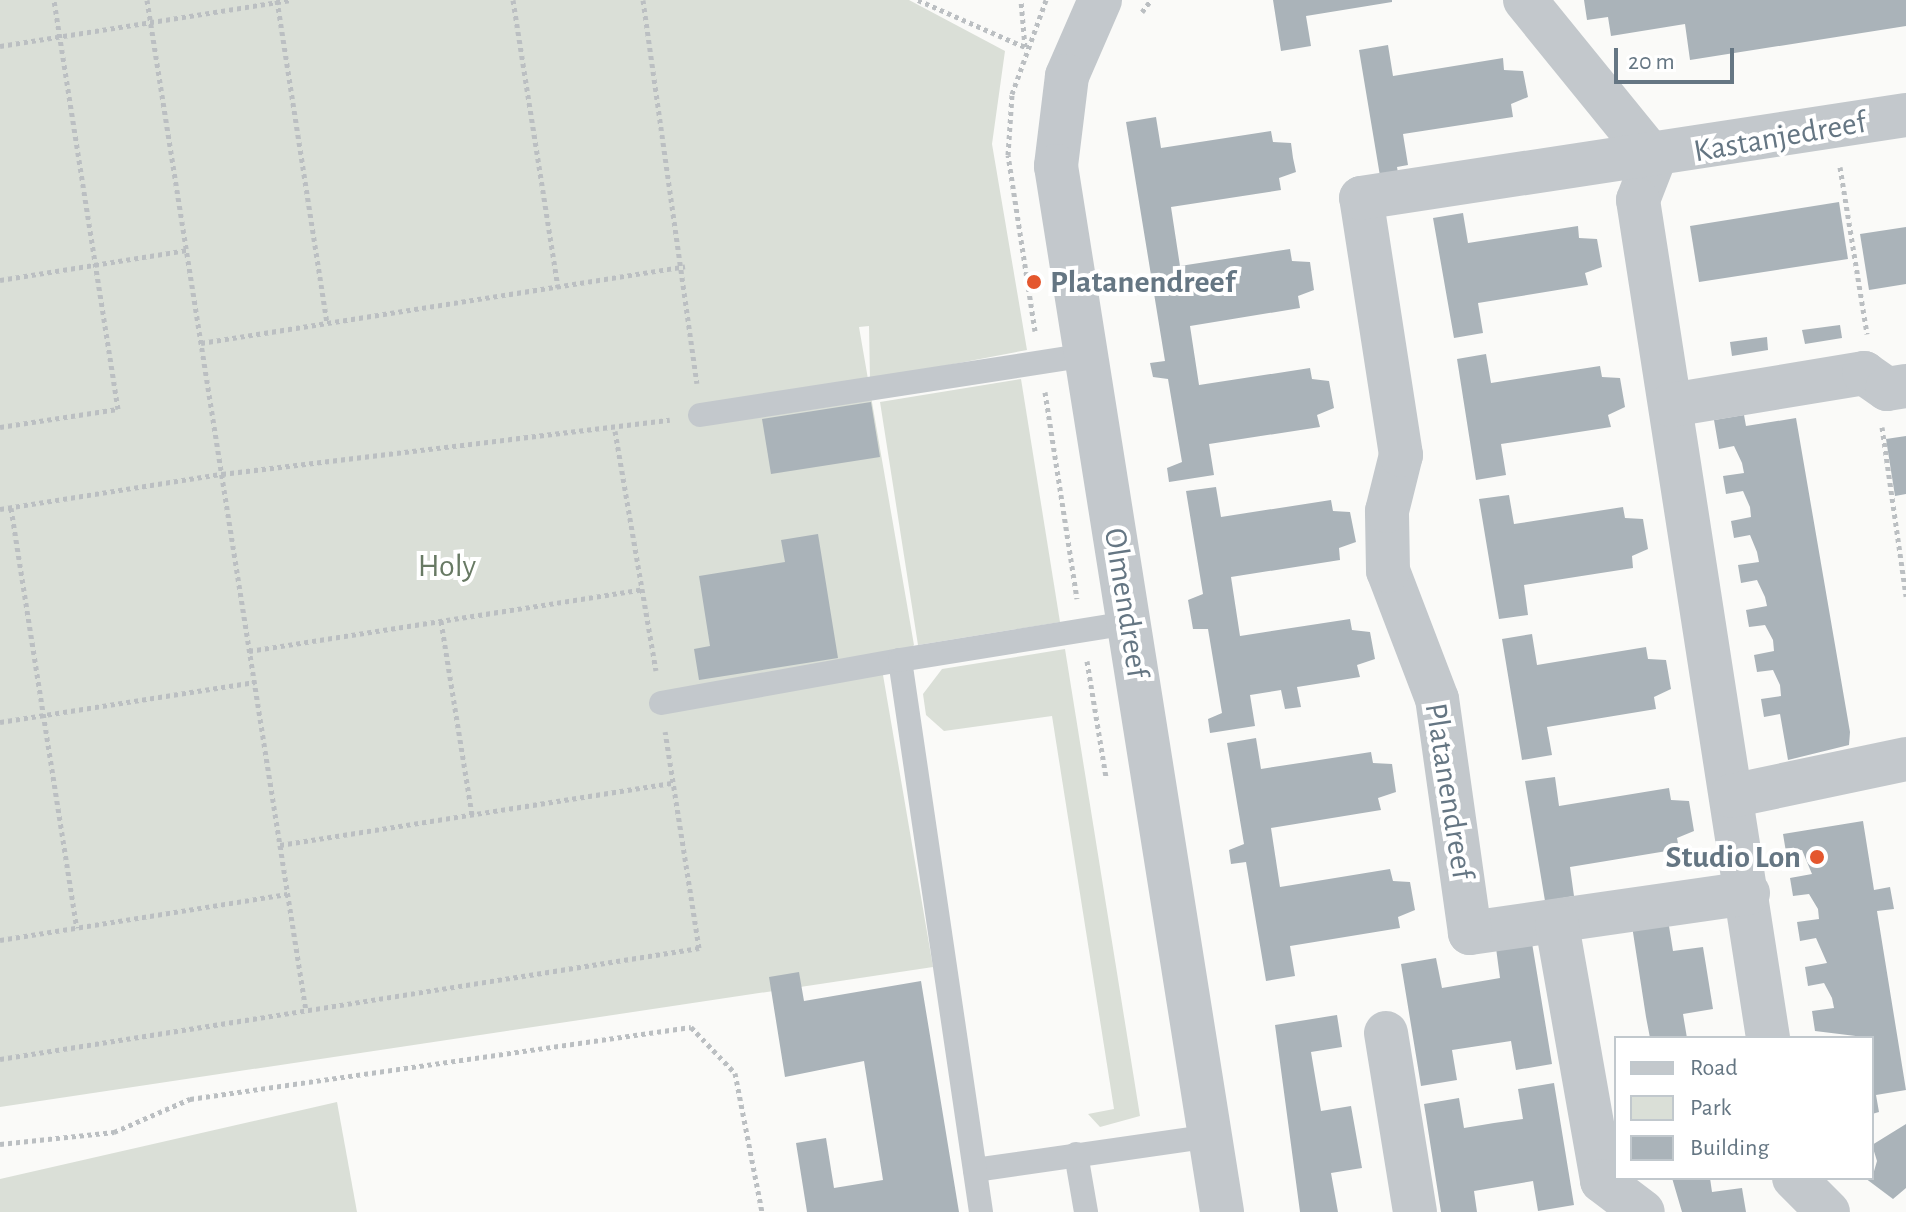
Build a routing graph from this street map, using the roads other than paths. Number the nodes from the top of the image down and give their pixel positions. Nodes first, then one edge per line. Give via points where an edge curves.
1 (1100, 0) edge
2 (1525, 0) edge
3 (1906, 115) edge
4 (1654, 159) junction
5 (1086, 355) junction
6 (1890, 383) edge
7 (1671, 405) junction
8 (700, 415) road end
9 (1129, 623) junction
10 (900, 660) junction
11 (661, 703) road end
12 (1906, 759) edge
13 (1731, 796) junction
14 (1748, 893) junction
15 (1557, 925) junction
16 (1386, 1033) dead end
17 (1768, 1036) edge
18 (1211, 1136) junction
19 (1076, 1154) junction
20 (975, 1170) junction
21 (981, 1212) edge
22 (1086, 1212) edge
23 (1222, 1212) edge
24 (1415, 1212) edge
25 (1643, 1212) edge

1 - 5 street, Olmendreef via 1082,31 1057,120 1056,166
2 - 4 street
3 - 4 street, Kastanjedreef
4 - 7 street via 1638,200
4 - 15 street, Platanendreef via 1361,198 1401,455 1387,511 1388,571 1437,699 1470,933
5 - 8 lane
5 - 9 street, Olmendreef
6 - 7 street via 1864,373
7 - 13 street
9 - 10 lane
9 - 18 street, Olmendreef
10 - 11 lane
10 - 20 lane via 948,950 943,984
12 - 13 street
13 - 14 street
14 - 15 street, Platanendreef
14 - 17 street
15 - 25 street via 1602,1181
16 - 24 street
18 - 19 lane
18 - 23 street, Olmendreef
19 - 20 lane
19 - 22 lane
20 - 21 lane

